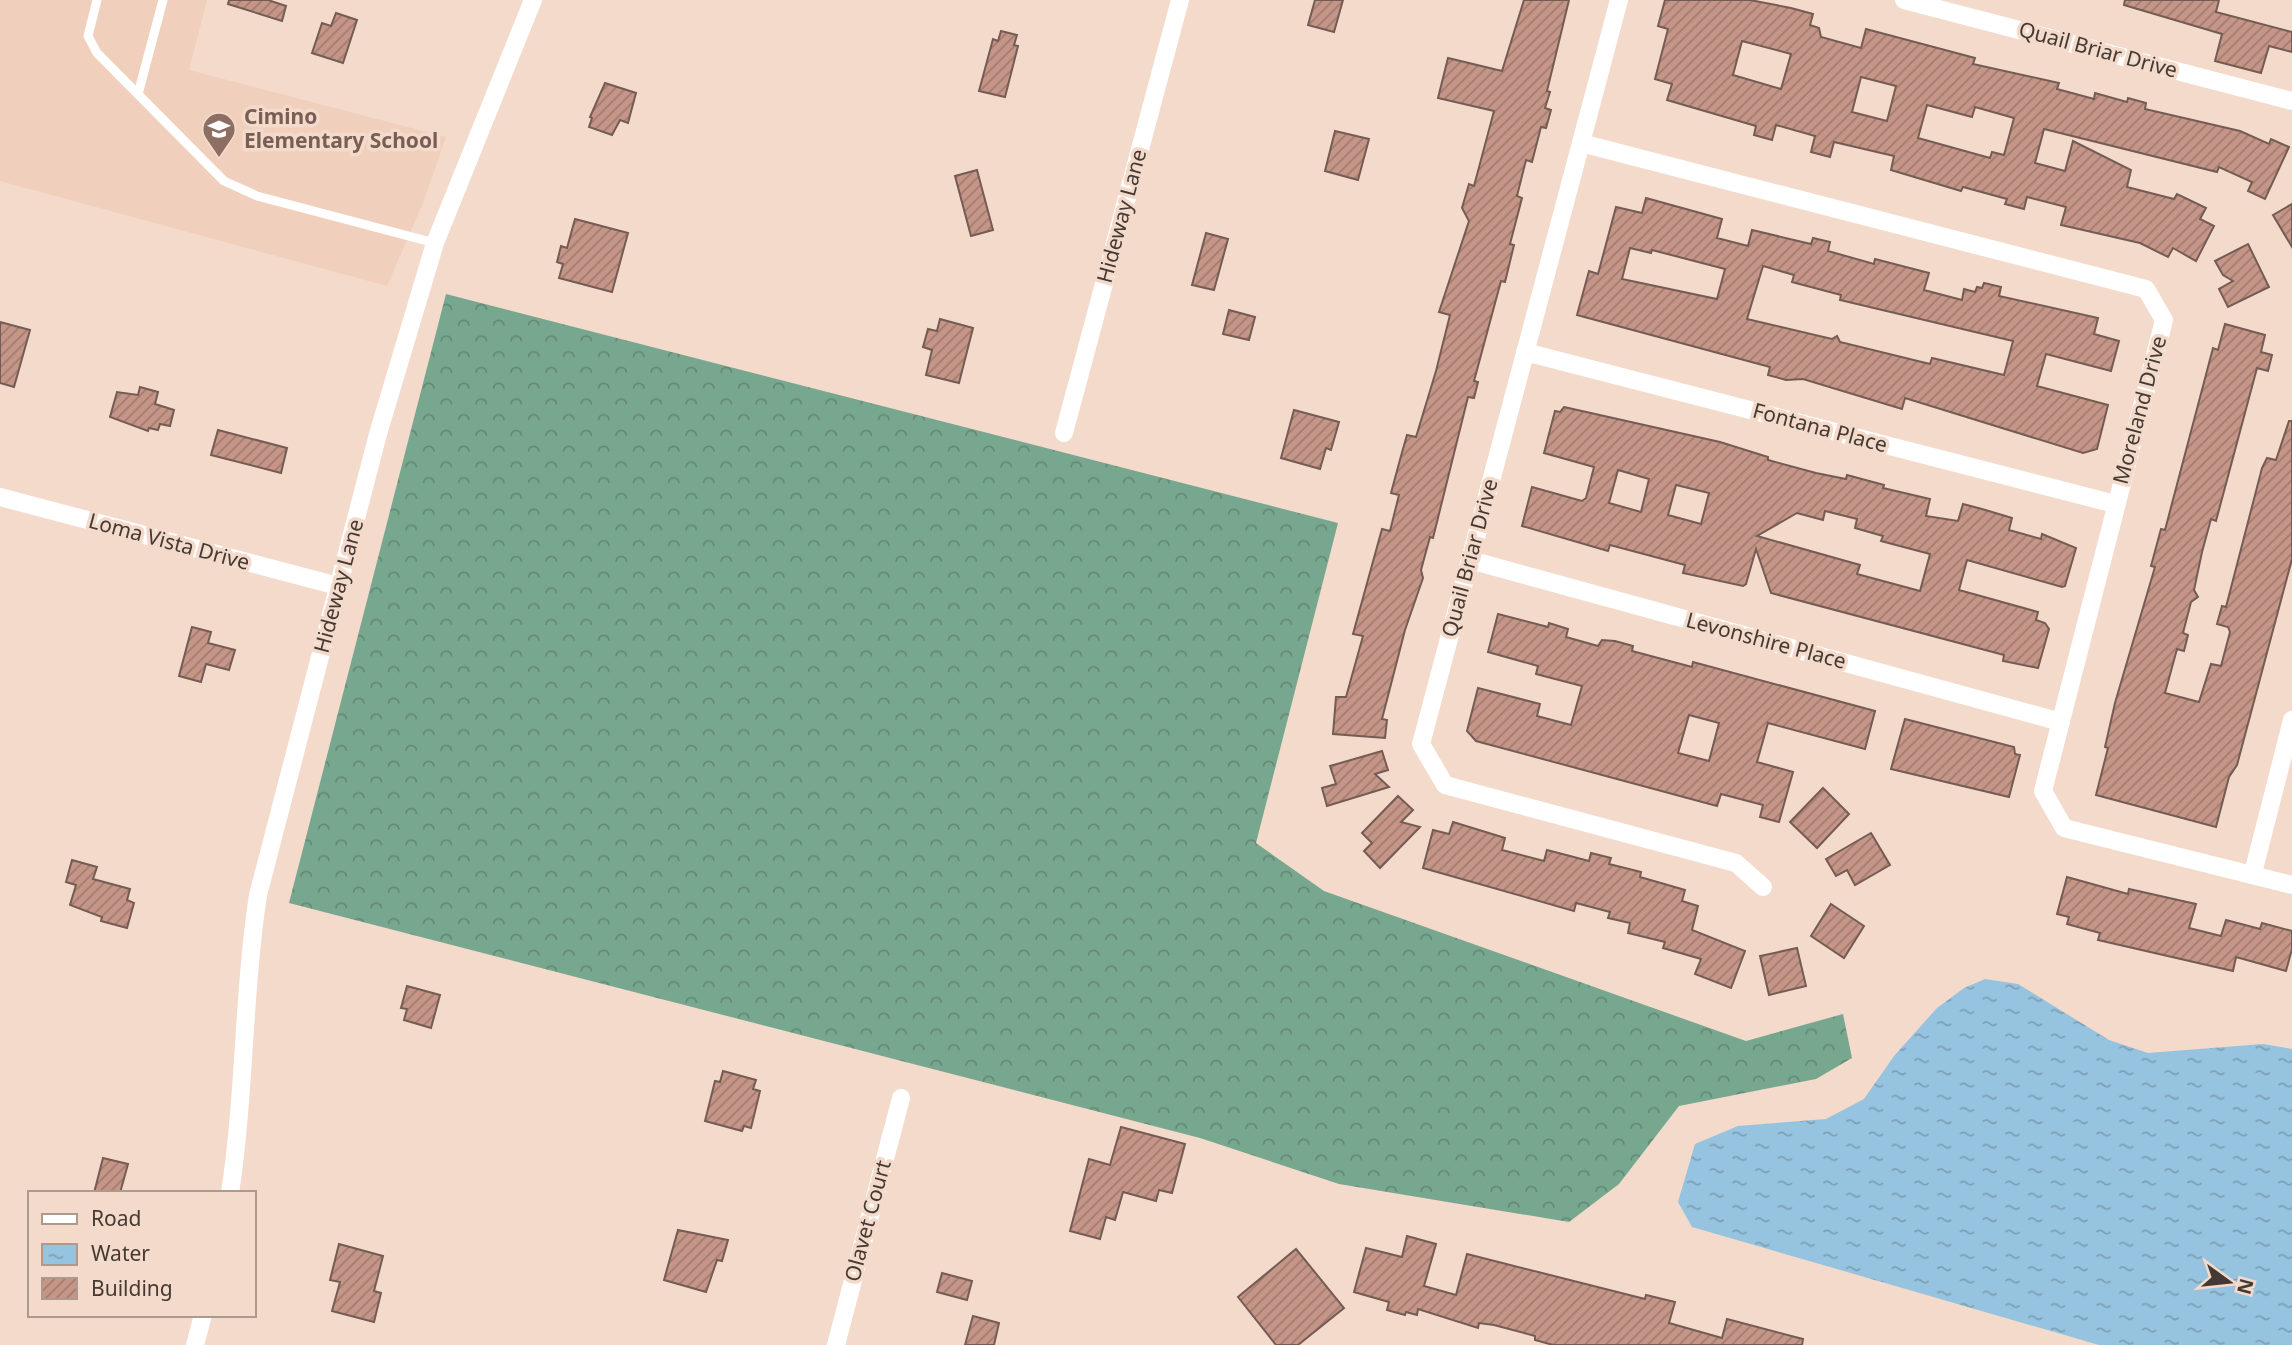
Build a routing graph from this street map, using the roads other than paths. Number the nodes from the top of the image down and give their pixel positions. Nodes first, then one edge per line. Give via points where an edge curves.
1 (97, 0) edge
2 (163, 0) edge
3 (533, 0) edge
4 (1180, 0) edge
5 (1619, 0) edge
6 (1904, 0) edge
7 (138, 94) junction
8 (2292, 100) edge
9 (1581, 143) junction
10 (435, 243) junction
11 (1525, 352) junction
12 (1064, 433) dead end
13 (0, 497) edge
14 (2115, 504) junction
15 (1470, 560) junction
16 (338, 586) junction
17 (2292, 720) edge
18 (2061, 722) junction
19 (2253, 873) junction
20 (2292, 885) edge
21 (1763, 887) dead end
22 (901, 1098) dead end
23 (230, 1191) edge
24 (202, 1317) edge
25 (195, 1345) edge
26 (836, 1345) edge

1 - 7 lane via 89,36 97,53
2 - 7 lane
3 - 10 street, Hideway Lane
4 - 12 street, Hideway Lane
5 - 9 street, Quail Briar Drive
6 - 8 street, Quail Briar Drive
7 - 10 lane via 224,181 257,196
9 - 11 street, Quail Briar Drive
9 - 14 street, Moreland Drive via 2146,289 2164,320
10 - 16 street, Hideway Lane
11 - 14 street, Fontana Place
11 - 15 street, Quail Briar Drive
13 - 16 street, Loma Vista Drive
14 - 18 street, Moreland Drive
15 - 18 street, Levonshire Place
15 - 21 street, Quail Briar Drive via 1421,744 1445,785 1736,863
16 - 23 street, Hideway Lane via 258,895
17 - 19 street
18 - 19 street, Moreland Drive via 2043,791 2064,828
19 - 20 street, Moreland Drive
22 - 26 street, Olavet Court
24 - 25 street

